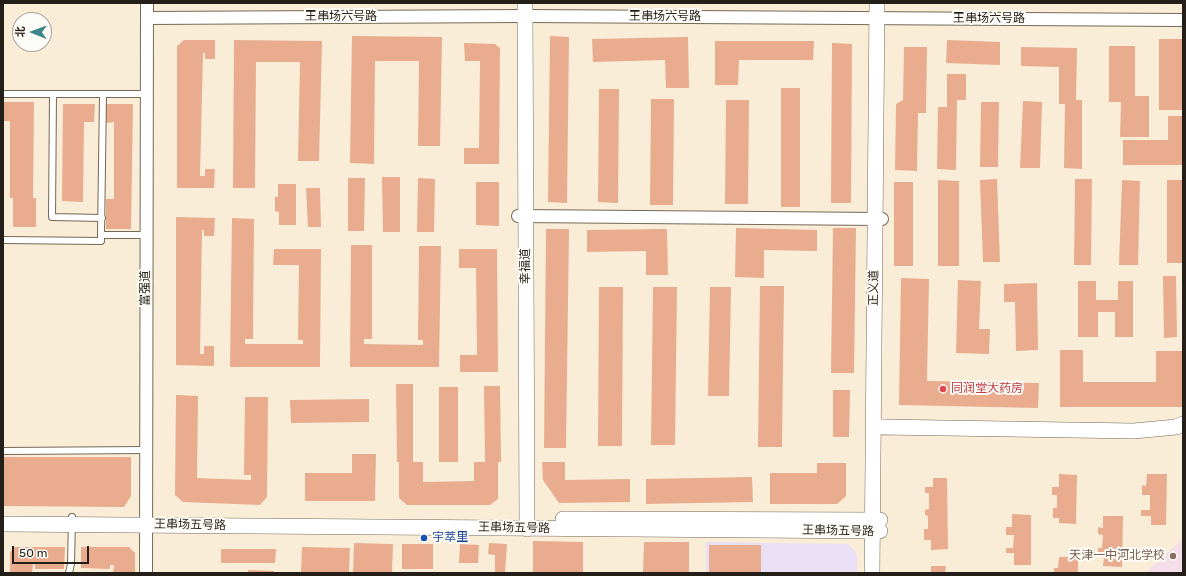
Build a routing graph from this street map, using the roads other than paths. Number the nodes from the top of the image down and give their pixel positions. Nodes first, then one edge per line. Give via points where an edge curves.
1 (147, 3) edge
2 (877, 3) edge
3 (884, 3) edge
4 (522, 10) edge
5 (147, 18) junction
6 (880, 19) junction
7 (1183, 20) edge
8 (3, 94) edge
9 (53, 94) junction
10 (103, 94) junction
11 (146, 94) junction
12 (522, 216) junction
13 (102, 218) junction
14 (879, 219) junction
15 (101, 235) junction
16 (146, 235) junction
17 (3, 240) edge
18 (1183, 424) edge
19 (881, 427) junction
20 (146, 450) junction
21 (3, 451) edge
22 (3, 516) edge
23 (72, 521) junction
24 (146, 521) junction
25 (522, 523) junction
26 (3, 524) edge
27 (876, 525) junction
28 (837, 529) dead end
29 (876, 569) edge
30 (69, 573) edge
31 (146, 573) edge

1 - 5 street, 富强道
2 - 6 street, 正义道
3 - 6 street, 正义道
4 - 5 street, 王串场六号路
4 - 6 street, 王串场六号路
4 - 12 street, 幸福道
5 - 11 street, 富强道
6 - 7 street, 王串场六号路
6 - 14 street, 正义道
8 - 9 lane
9 - 10 lane
9 - 13 lane via 52,217
10 - 11 lane
10 - 13 lane
11 - 16 street, 富强道
12 - 14 street
12 - 25 street, 幸福道
13 - 15 lane
14 - 19 street, 正义道
14 - 27 street, 正义道
15 - 16 lane
15 - 17 lane via 101,241
16 - 20 street, 富强道
18 - 19 street via 1134,431
19 - 27 street, 正义道
20 - 21 lane
20 - 24 street, 富强道
22 - 23 street, 王串场五号路
23 - 24 street, 王串场五号路
23 - 26 street, 王串场五号路
23 - 30 lane
24 - 25 street, 王串场五号路
24 - 31 street, 富强道
25 - 27 street, 王串场五号路
27 - 29 street, 正义道
28 - 29 street via 861,542

